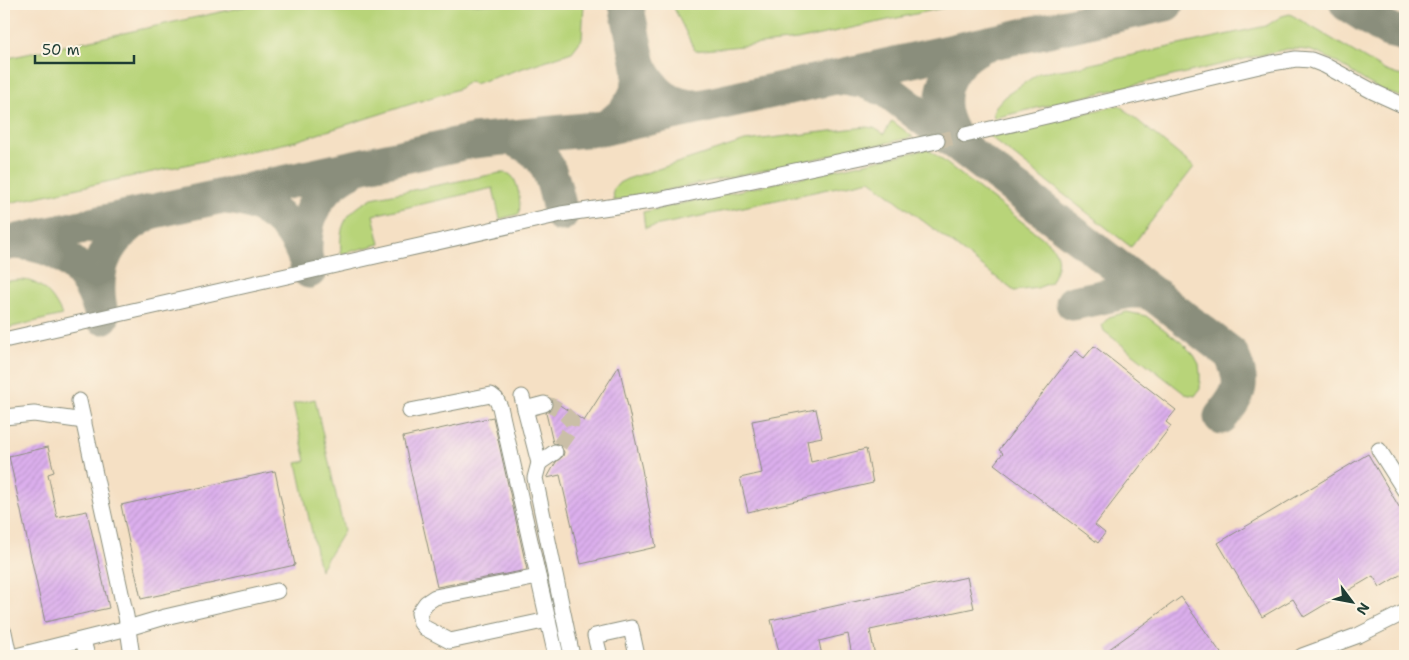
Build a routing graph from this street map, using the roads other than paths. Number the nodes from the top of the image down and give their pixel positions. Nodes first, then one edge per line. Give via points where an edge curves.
1 (1405, 106) edge
2 (965, 135) tunnel mouth
3 (937, 141) tunnel mouth
4 (4, 340) edge
5 (79, 401) dead end
6 (544, 404) tunnel mouth
7 (410, 411) dead end
8 (4, 417) edge
9 (84, 421) junction
10 (1379, 450) dead end
11 (555, 452) tunnel mouth
12 (539, 463) junction
13 (1405, 491) edge
14 (538, 577) junction
15 (277, 591) dead end
16 (1405, 612) edge
17 (548, 620) junction
18 (128, 628) junction
19 (4, 632) edge
20 (82, 640) junction
21 (44, 653) edge
22 (9, 656) edge
23 (16, 656) edge
24 (87, 656) edge
25 (132, 656) edge
26 (556, 656) edge
27 (572, 656) edge
28 (600, 656) edge
29 (637, 656) edge
30 (1302, 656) edge

1 - 2 street via 1324,65 1296,59
3 - 4 street via 658,200 561,214
5 - 9 street
6 - 12 street via 524,403
7 - 14 street via 491,395 496,399
8 - 9 street via 34,414
9 - 18 street
10 - 13 street
11 - 12 street
12 - 27 street via 535,478
14 - 17 street
14 - 17 street via 435,597 419,613 425,628 450,641
15 - 18 street
16 - 30 street
17 - 26 street
18 - 20 street
18 - 25 street
19 - 22 street
20 - 21 street
20 - 24 street
21 - 23 street
28 - 29 street via 595,636 631,628

